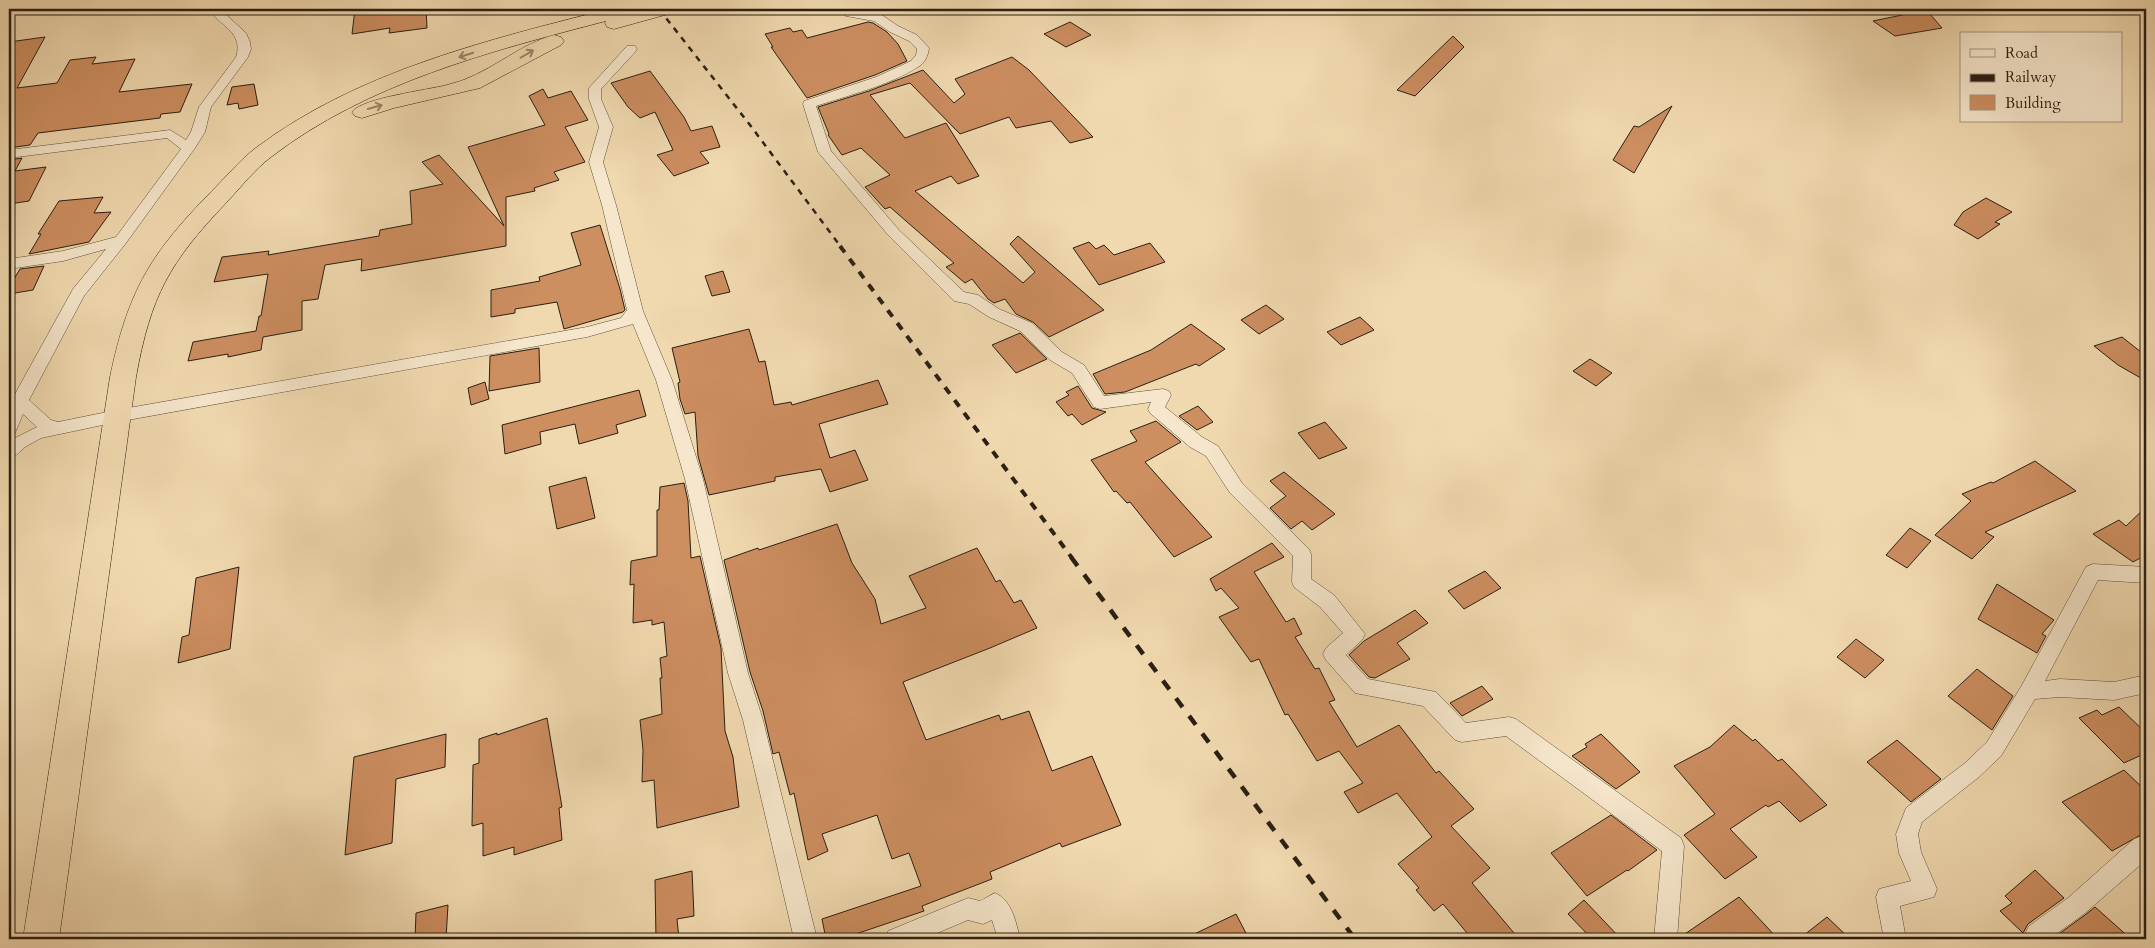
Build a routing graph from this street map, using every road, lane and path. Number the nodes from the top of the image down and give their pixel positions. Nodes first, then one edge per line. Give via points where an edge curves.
1 (214, 9) edge
2 (630, 9) edge
3 (665, 9) edge
4 (846, 9) edge
5 (595, 13) edge
6 (630, 49) dead end
7 (188, 148) junction
8 (9, 154) edge
9 (214, 202) junction
10 (121, 240) junction
11 (64, 256) junction
12 (9, 264) edge
13 (101, 264) junction
14 (635, 311) junction
15 (14, 400) edge
16 (117, 416) junction
17 (9, 429) edge
18 (60, 429) junction
19 (9, 451) edge
20 (2146, 575) edge
21 (2146, 684) edge
22 (2029, 691) junction
23 (2146, 849) edge
24 (41, 939) edge
25 (806, 939) edge
26 (896, 939) edge
27 (1009, 939) edge
28 (1665, 939) edge
29 (1895, 939) edge
30 (2033, 939) edge

1 - 7 street via 244,39 246,48 236,67 205,107 198,132
2 - 5 highway
9 -> 3 highway via 270,162 338,122 393,102 475,84 530,51 552,42
4 - 28 street via 850,13 878,18 913,38 923,48 922,56 914,64 880,80 809,104 825,152 894,233 959,297 973,299 994,314 1026,326 1056,356 1078,369 1100,403 1162,395 1156,409 1212,451 1236,488 1302,554 1301,582 1327,601 1355,634 1333,654 1362,687 1429,698 1462,733 1509,726 1672,846
5 -> 9 highway via 433,66 358,97 293,132 263,153
6 - 14 street via 595,88 595,99 606,127 596,162
7 - 8 street via 170,134
7 - 10 street
9 - 16 highway via 182,234 150,284 130,345
10 - 11 street
10 - 13 street
11 - 12 street
11 - 13 street
13 - 15 street via 78,293
14 - 16 street via 626,322 587,332
14 - 25 street via 664,380 694,479 736,663
15 - 17 street
15 - 18 street via 45,424
16 - 18 street
16 - 24 highway
18 - 19 street via 37,433
20 - 22 street via 2093,572
21 - 22 street via 2114,691 2060,688
22 - 29 street via 1994,749 1914,815 1907,834 1910,853 1926,889 1888,897
23 - 30 street via 2142,847 2076,906
26 - 27 street via 968,909 983,913 995,904

